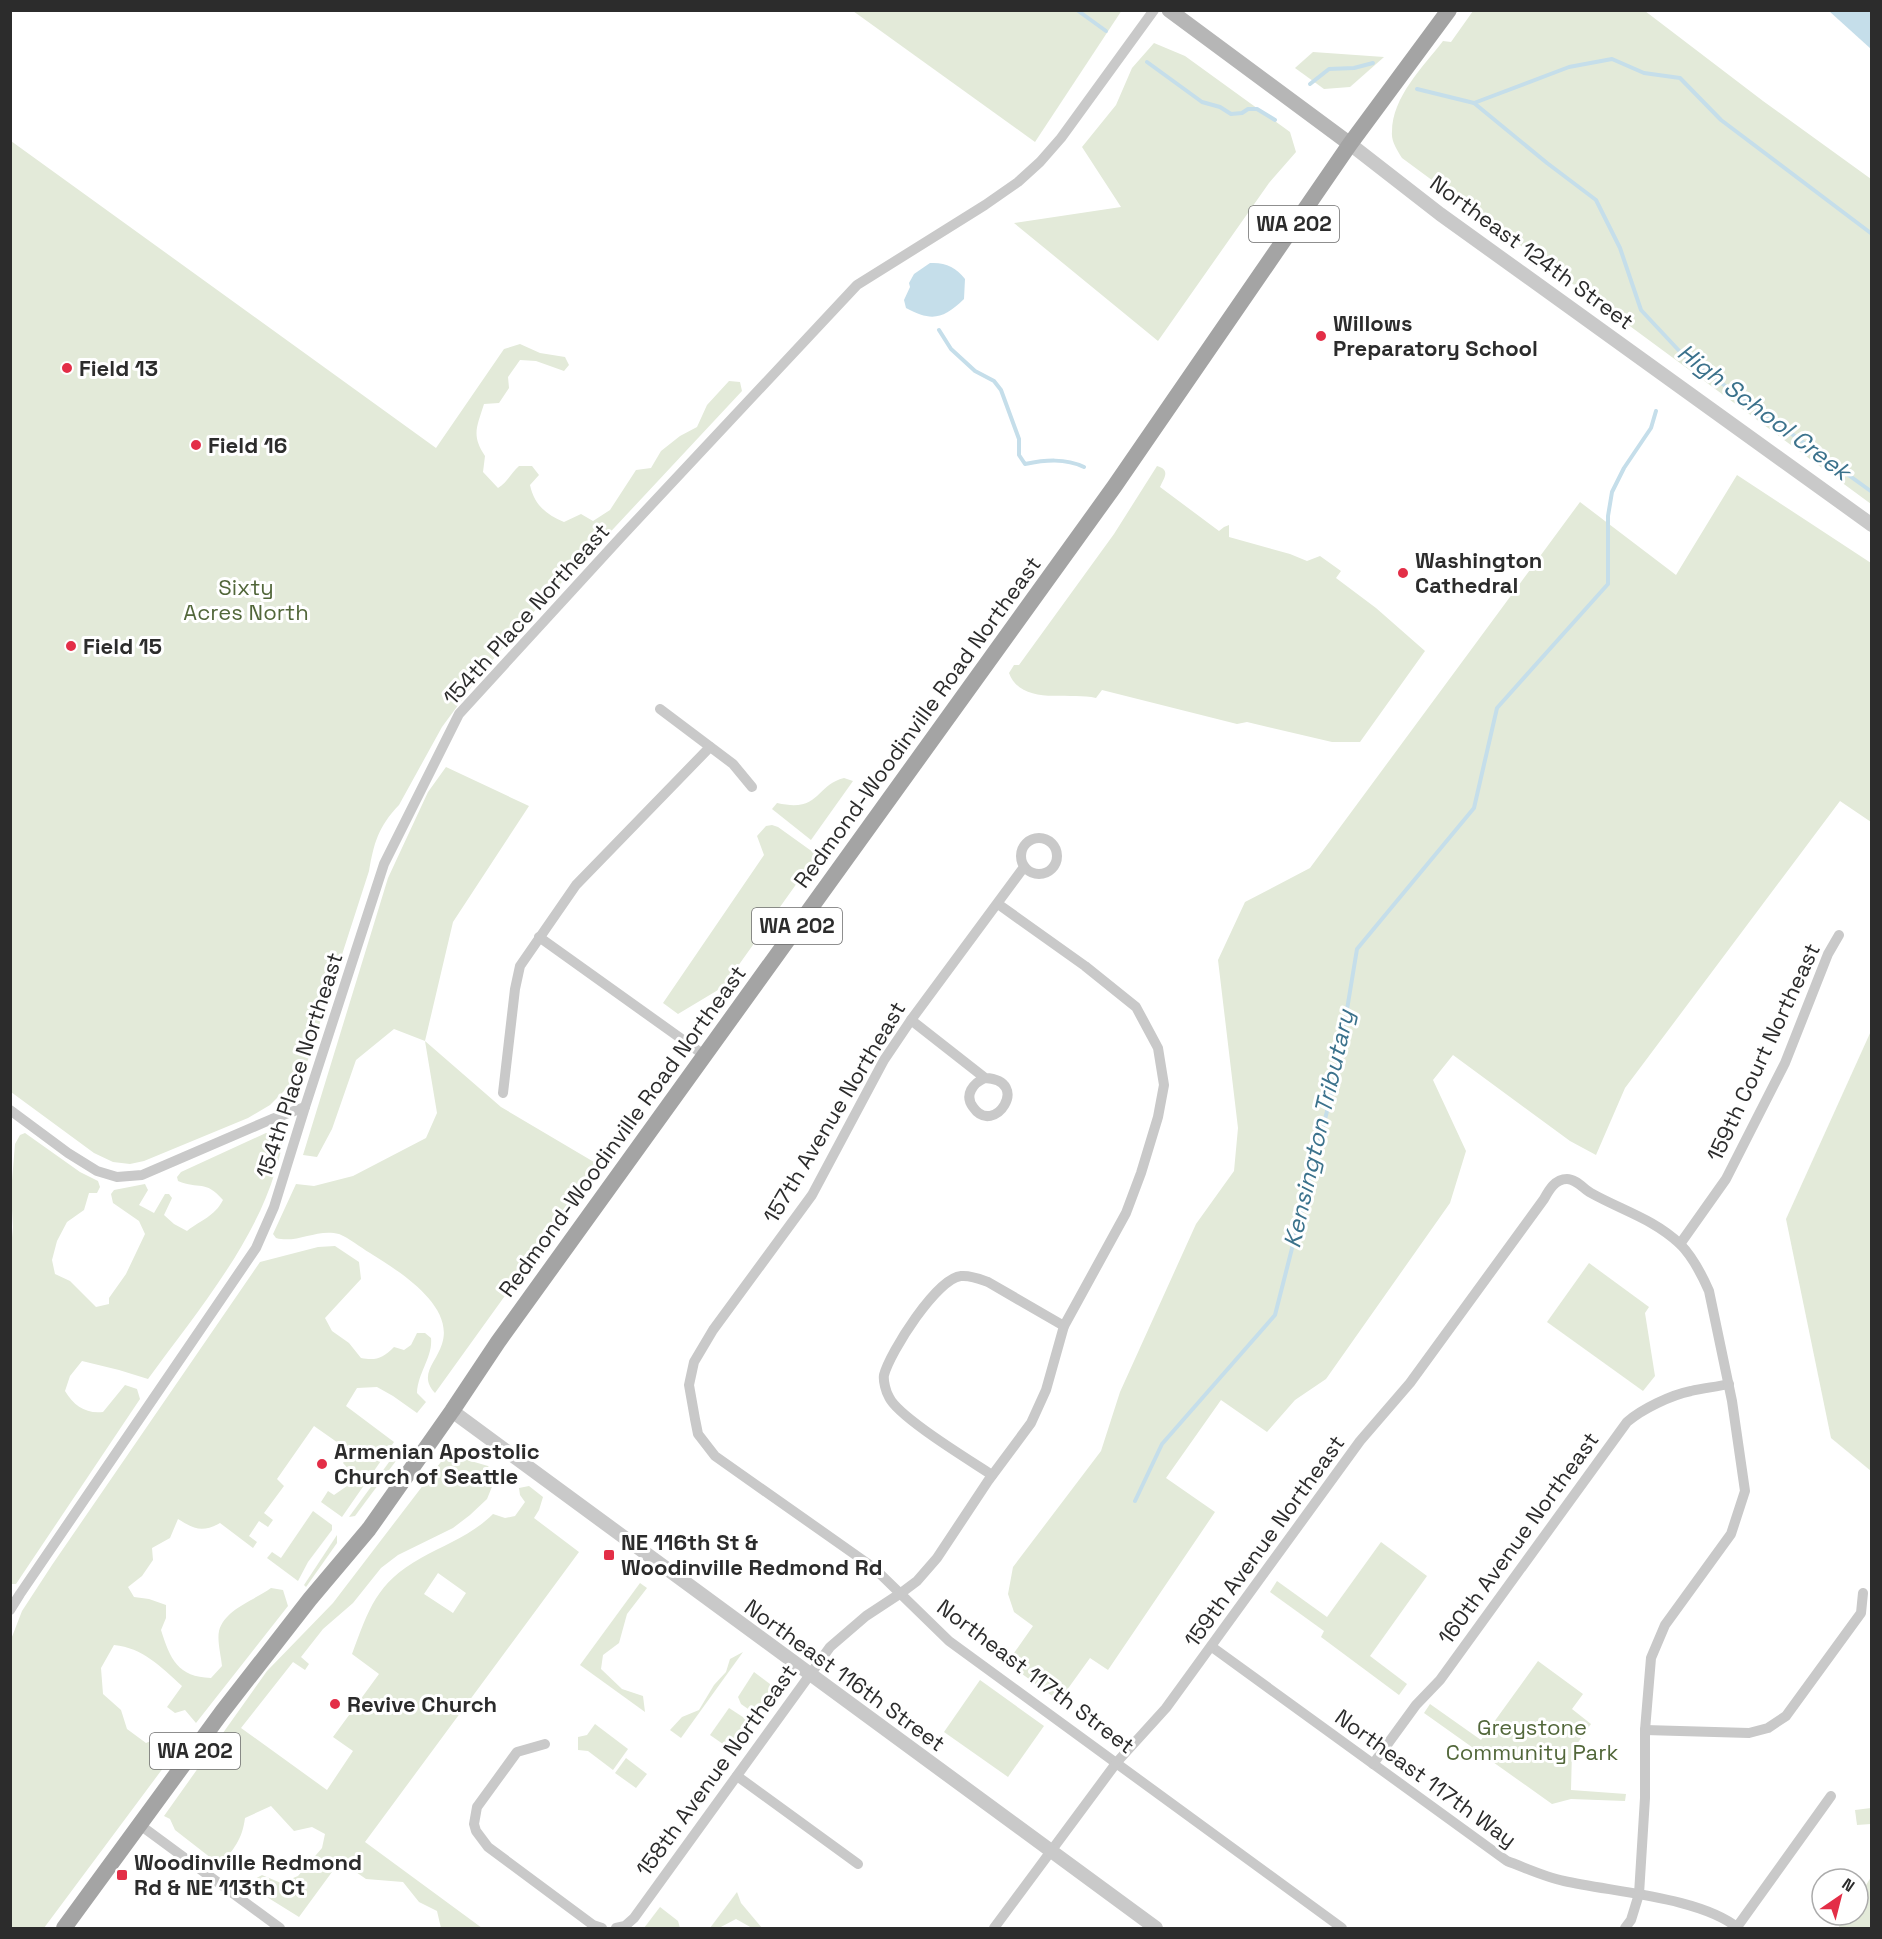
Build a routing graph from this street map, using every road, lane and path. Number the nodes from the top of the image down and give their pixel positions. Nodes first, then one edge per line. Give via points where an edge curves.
1 (1155, 10) edge
2 (1169, 10) edge
3 (1449, 10) edge
4 (1350, 144) junction
5 (1872, 525) edge
6 (660, 709) dead end
7 (710, 747) junction
8 (752, 787) dead end
9 (1024, 867) dead end
10 (998, 904) junction
11 (1839, 935) dead end
12 (539, 937) junction
13 (910, 1020) junction
14 (704, 1055) junction
15 (985, 1078) dead end
16 (503, 1093) dead end
17 (305, 1107) junction
18 (10, 1110) edge
19 (1680, 1245) junction
20 (1064, 1326) junction
21 (1729, 1384) junction
22 (452, 1411) junction
23 (694, 1419) joint
24 (992, 1475) junction
25 (902, 1593) junction
26 (1863, 1593) dead end
27 (10, 1610) edge
28 (1212, 1647) junction
29 (810, 1675) junction
30 (1645, 1730) junction
31 (545, 1744) dead end
32 (1117, 1762) junction
33 (1373, 1764) junction
34 (736, 1776) junction
35 (1831, 1796) dead end
36 (140, 1825) junction
37 (1051, 1851) junction
38 (858, 1864) dead end
39 (1639, 1894) junction
40 (1737, 1928) edge
41 (64, 1929) edge
42 (280, 1929) edge
43 (603, 1929) edge
44 (616, 1929) edge
45 (994, 1929) edge
46 (1156, 1929) edge
47 (1342, 1929) edge
48 (1625, 1929) edge

1 - 17 street, 154th Place Northeast via 1062,138 1040,162 985,205 857,285 459,714 384,864
2 - 4 main road, Northeast 124th Street
3 - 4 main road, WA 202
4 - 5 street, Northeast 124th Street via 1440,214
4 - 14 main road, Redmond-Woodinville Road Northeast / WA 202 via 1114,488
6 - 7 street
7 - 8 street via 733,764
7 - 12 street via 576,885
9 - 10 street, 157th Avenue Northeast
10 - 13 street, 157th Avenue Northeast
10 - 20 street, 158th Avenue Northeast via 1136,1007 1158,1048 1164,1085 1158,1117 1126,1212
11 - 19 street, 159th Court Northeast via 1785,1063 1726,1179
12 - 14 street
12 - 16 street via 520,966
13 - 15 street
13 - 23 street, 157th Avenue Northeast via 867,1088 812,1195 694,1362 688,1385
14 - 22 main road, Redmond-Woodinville Road Northeast / WA 202
17 - 18 street via 142,1175 117,1177 97,1171 68,1153
17 - 27 street, 154th Place Northeast via 274,1207 249,1261
19 - 21 street via 1703,1275 1709,1291
19 - 28 street, 159th Avenue Northeast via 1648,1220 1566,1179 1550,1188
20 - 24 street, 158th Avenue Northeast via 1046,1390 1031,1423
20 - 24 street via 988,1282 960,1276 942,1284 892,1356 883,1378 890,1399 905,1415
21 - 30 street via 1745,1491 1731,1534 1665,1625 1651,1658
21 - 33 street, 160th Avenue Northeast via 1676,1396 1641,1411 1627,1422 1440,1680 1416,1704
22 - 29 street, Northeast 116th Street
22 - 36 main road, Redmond-Woodinville Road Northeast / WA 202 via 364,1535 222,1712
23 - 25 street, Northeast 117th Street via 698,1434 715,1456 873,1568
24 - 25 street, 158th Avenue Northeast via 937,1558
25 - 29 street, 158th Avenue Northeast via 866,1616 830,1647
25 - 32 street, Northeast 117th Street via 949,1641
26 - 30 street via 1861,1612 1786,1716 1768,1728 1749,1733
28 - 32 street, 159th Avenue Northeast via 1166,1708
28 - 33 street, Northeast 117th Way
29 - 34 street, 158th Avenue Northeast
29 - 37 street, Northeast 116th Street
30 - 39 street
31 - 43 street via 518,1752 477,1807 474,1826 488,1847
32 - 37 street, 159th Avenue Northeast
32 - 47 street, Northeast 117th Street
33 - 39 street, Northeast 117th Way via 1507,1861 1564,1881
34 - 38 street
34 - 44 street, 158th Avenue Northeast via 634,1918
35 - 40 street
36 - 41 main road, Redmond-Woodinville Road Northeast / WA 202
36 - 42 street
37 - 45 street, 159th Avenue Northeast
37 - 46 street, Northeast 116th Street
39 - 40 street, Northeast 117th Way via 1720,1916
39 - 48 street

